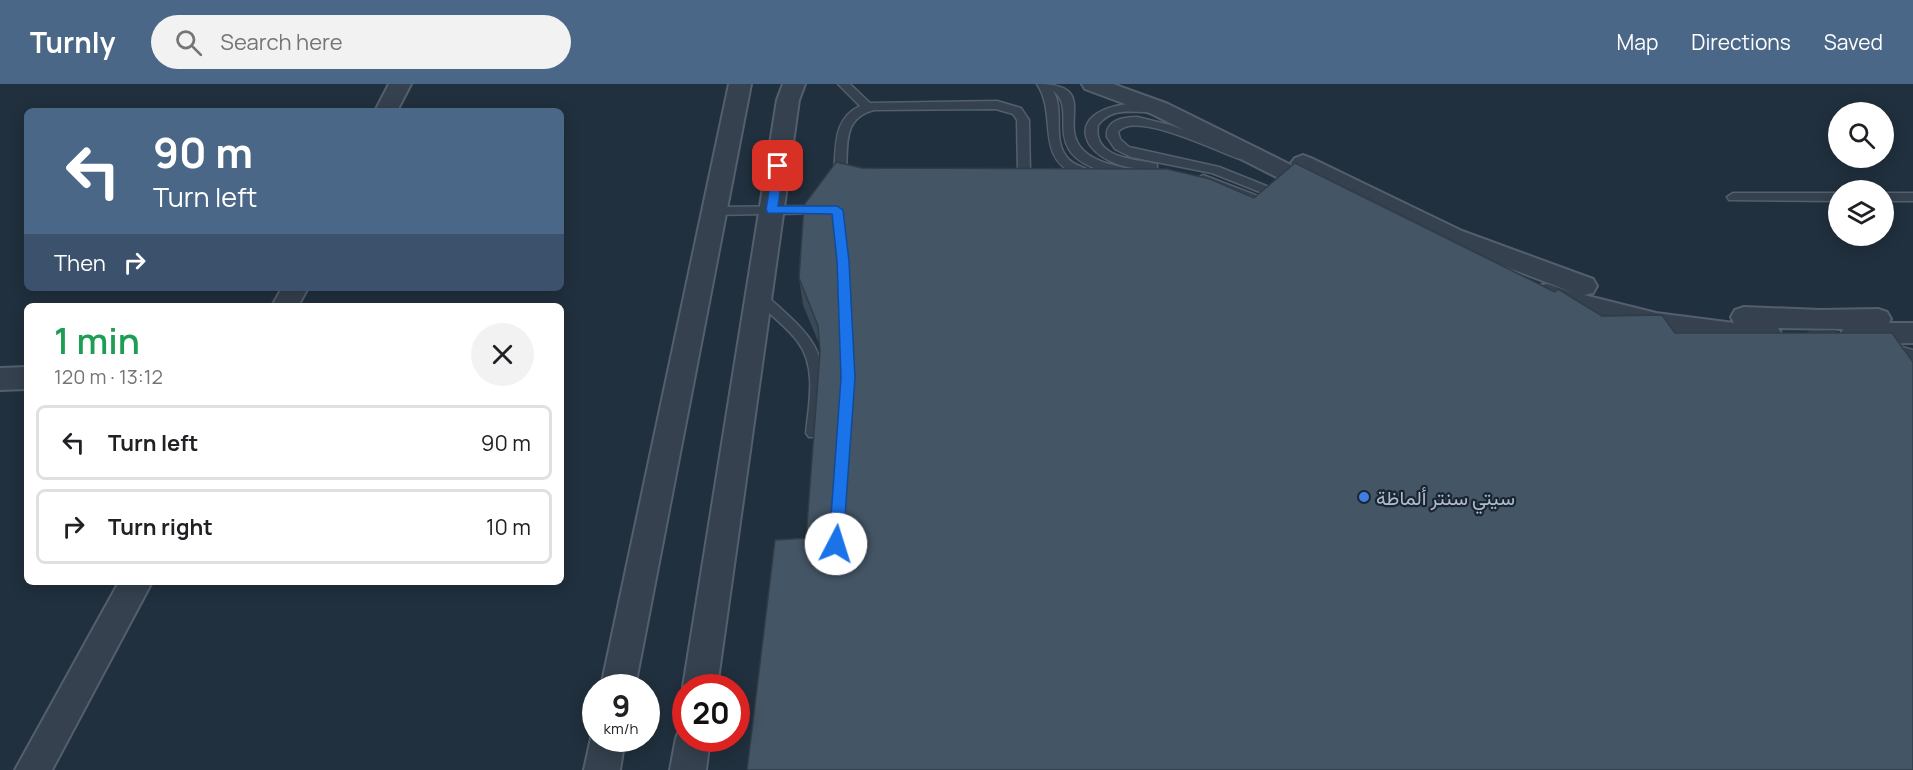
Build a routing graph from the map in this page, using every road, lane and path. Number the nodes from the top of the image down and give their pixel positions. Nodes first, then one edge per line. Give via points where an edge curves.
1 (400, 84) edge
2 (740, 84) edge
3 (794, 84) edge
4 (844, 84) edge
5 (1045, 84) edge
6 (1093, 84) edge
7 (1130, 84) edge
8 (867, 107) junction
9 (388, 108) edge
10 (1160, 109) junction
11 (1273, 165) junction
12 (1162, 180) edge
13 (1138, 185) edge
14 (1195, 188) edge
15 (1280, 196) edge
16 (1732, 197) dead end
17 (1828, 197) edge
18 (1894, 197) edge
19 (1913, 197) edge
20 (772, 210) junction
21 (713, 211) junction
22 (838, 220) edge
23 (759, 296) junction
24 (1913, 318) edge
25 (1701, 330) junction
26 (1913, 333) edge
27 (1840, 344) edge
28 (1783, 345) edge
29 (1913, 355) edge
30 (24, 378) edge
31 (0, 379) edge
32 (813, 446) edge
33 (134, 585) edge
34 (621, 674) edge
35 (702, 674) edge
36 (605, 752) edge
37 (691, 752) edge
38 (33, 770) edge
39 (602, 770) edge
40 (688, 770) edge

1 - 9 street
2 - 21 street
3 - 20 street via 788,100
4 - 8 lane
5 - 12 lane via 1067,98 1069,136 1078,153 1100,166
5 - 13 lane via 1053,101 1055,147 1060,158 1083,174
6 - 10 street
7 - 24 street via 1226,125 1445,234 1590,287 1682,309 1729,315 1797,320
8 - 8 lane via 852,114 844,125 840,173 853,187 873,191 994,191 1011,188 1022,180 1023,120 1011,108
10 - 11 street
10 - 14 lane via 1114,109 1095,120 1090,137 1113,159 1194,176 1237,190 1265,209
11 - 15 lane via 1148,122 1124,121 1111,133 1120,148 1131,153 1238,177
11 - 25 street via 1422,243 1491,274 1614,313
16 - 17 lane
18 - 19 lane
20 - 21 lane
20 - 22 lane via 837,210
20 - 23 street
21 - 34 street
23 - 32 lane via 804,339 812,354 817,388
23 - 35 street
25 - 26 street via 1809,335
25 - 28 lane
27 - 29 lane via 1878,346
30 - 31 street
33 - 38 street
36 - 39 street
37 - 40 street

